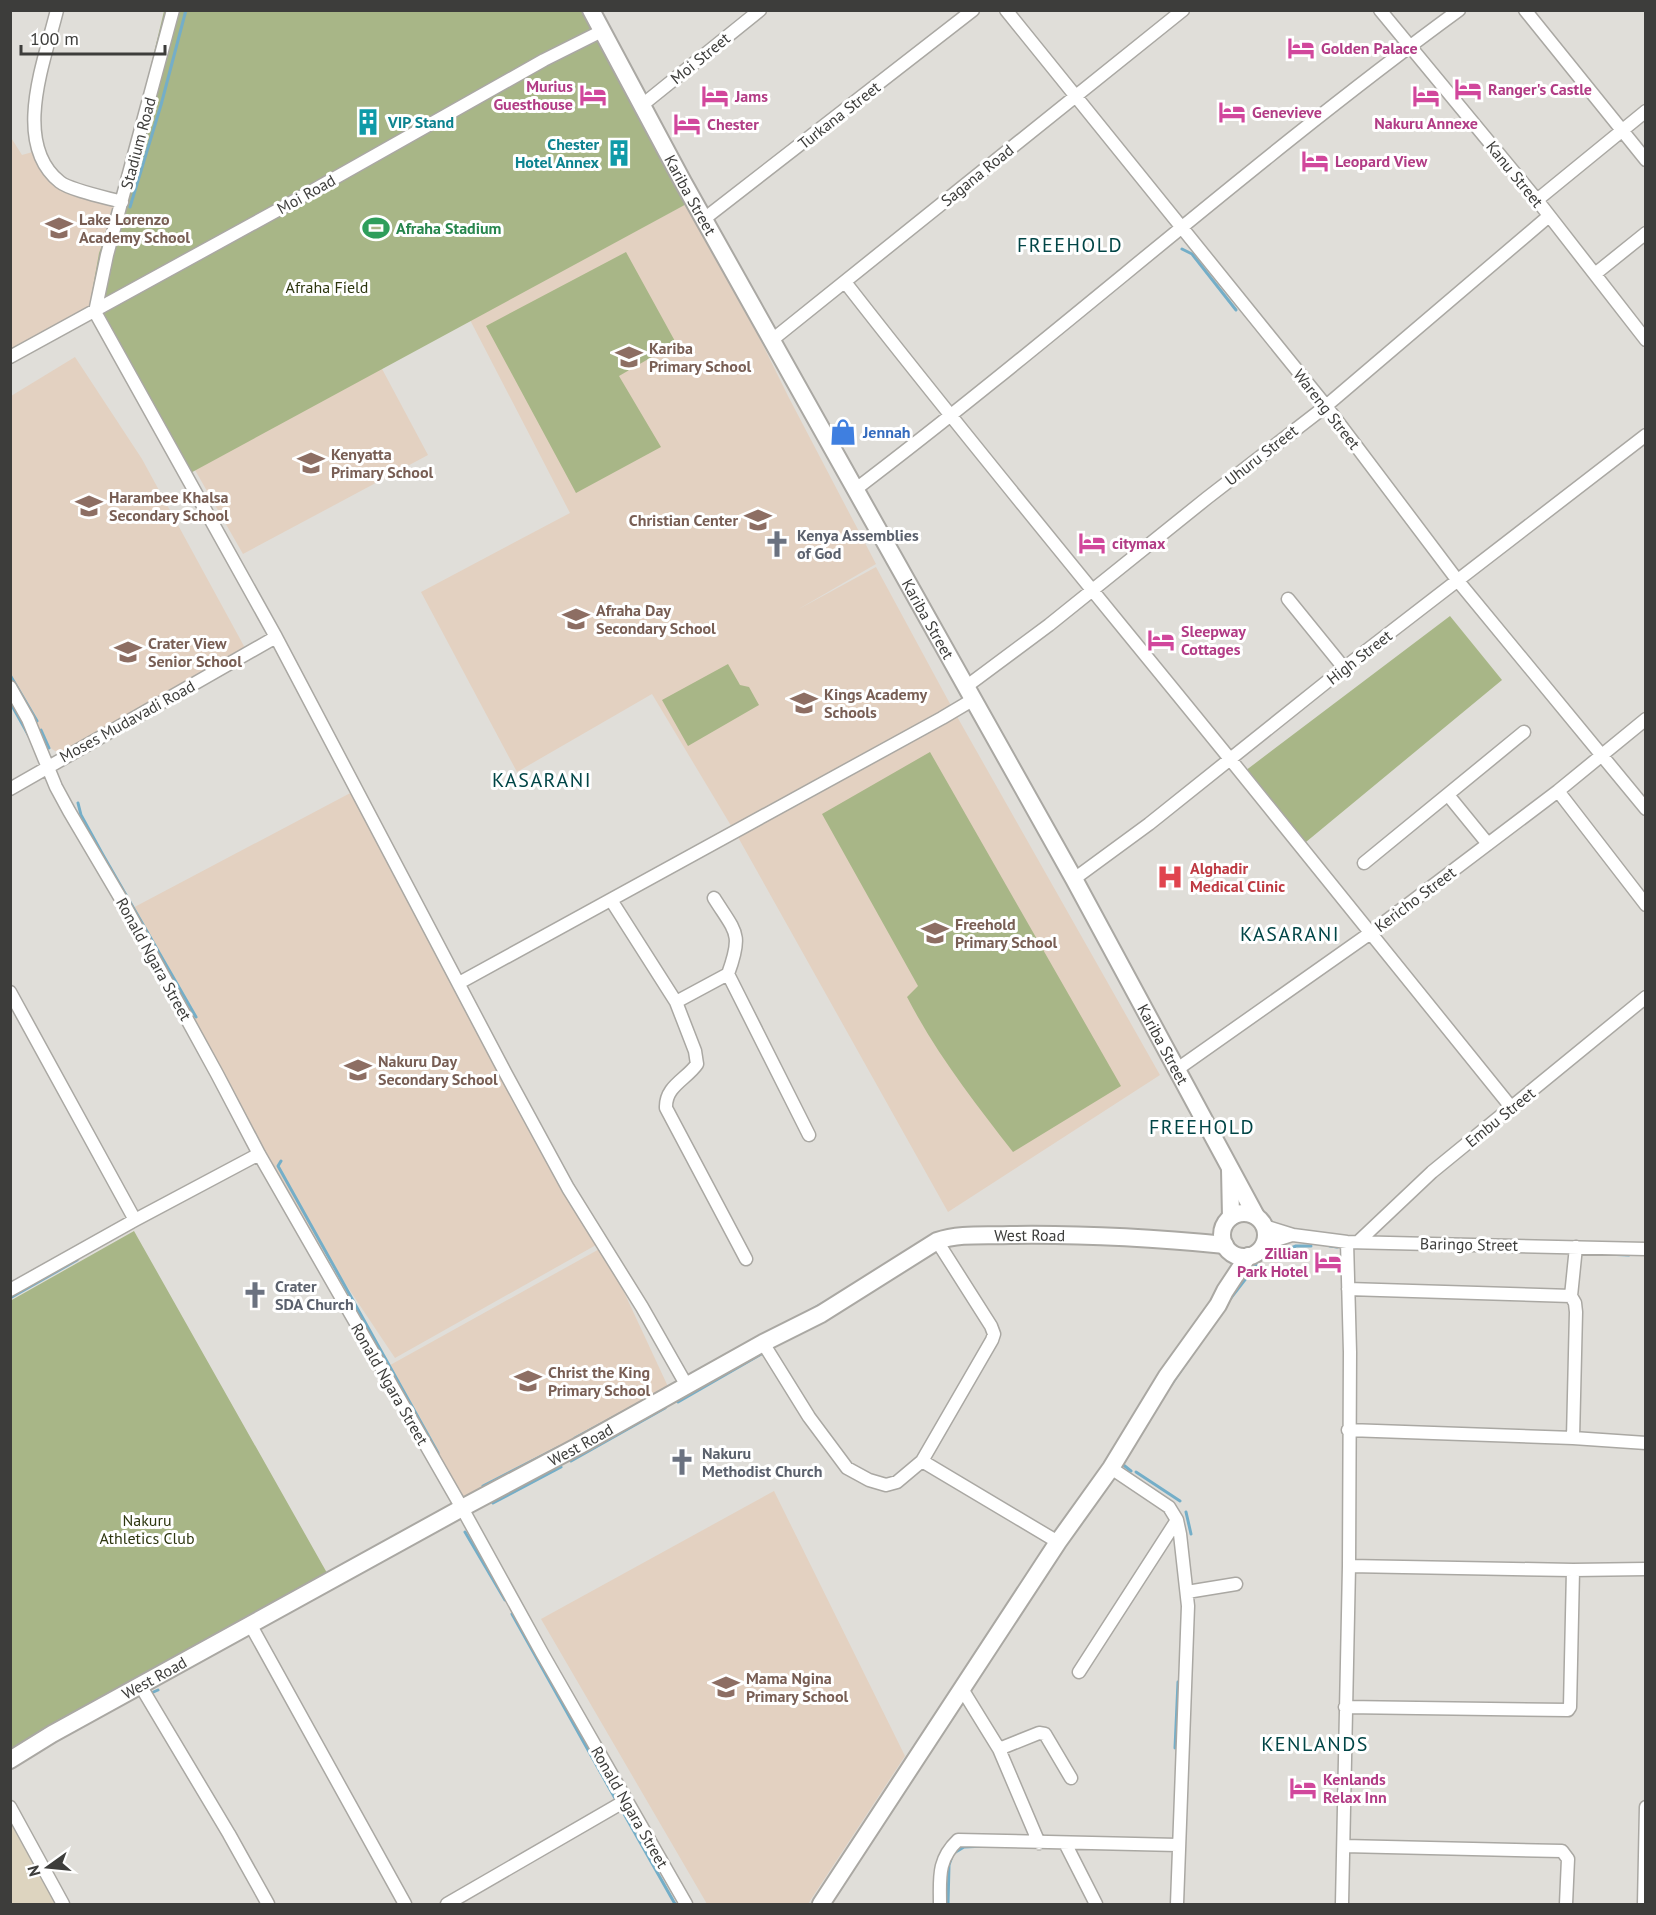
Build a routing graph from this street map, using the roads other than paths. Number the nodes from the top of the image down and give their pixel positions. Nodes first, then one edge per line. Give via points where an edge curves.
1 (57, 10) edge
2 (173, 10) edge
3 (591, 10) edge
4 (760, 10) edge
5 (973, 10) edge
6 (1006, 10) edge
7 (1183, 10) edge
8 (1380, 10) edge
9 (1459, 10) edge
10 (1526, 10) edge
11 (602, 31) junction
12 (1411, 46) junction
13 (1074, 97) junction
14 (641, 106) junction
15 (1646, 111) edge
16 (1620, 130) junction
17 (1646, 160) edge
18 (1537, 200) junction
19 (122, 202) junction
20 (1550, 216) junction
21 (704, 219) junction
22 (1180, 228) junction
23 (1646, 233) edge
24 (1594, 274) junction
25 (845, 282) junction
26 (95, 312) junction
27 (772, 340) junction
28 (1646, 340) edge
29 (10, 357) edge
30 (1326, 406) junction
31 (950, 417) junction
32 (1646, 435) edge
33 (856, 489) junction
34 (1458, 580) junction
35 (1092, 590) junction
36 (1288, 599) dead end
37 (276, 637) junction
38 (1344, 668) junction
39 (10, 687) edge
40 (970, 692) junction
41 (1646, 719) edge
42 (1524, 732) dead end
43 (1602, 755) junction
44 (1231, 760) junction
45 (47, 766) junction
46 (10, 789) edge
47 (1558, 791) junction
48 (1448, 795) junction
49 (1646, 809) edge
50 (1488, 844) junction
51 (1364, 863) dead end
52 (1074, 879) junction
53 (714, 898) dead end
54 (611, 900) junction
55 (1646, 905) edge
56 (1369, 934) junction
57 (728, 975) junction
58 (459, 983) junction
59 (10, 993) edge
60 (1646, 997) edge
61 (676, 1002) junction
62 (1176, 1070) junction
63 (1511, 1107) junction
64 (809, 1135) dead end
65 (259, 1154) junction
66 (1230, 1166) junction
67 (135, 1220) junction
68 (1228, 1221) junction
69 (1260, 1221) junction
70 (1293, 1235) junction
71 (1179, 1241) junction
72 (1353, 1241) junction
73 (938, 1242) junction
74 (1264, 1244) junction
75 (1576, 1247) junction
76 (1646, 1249) edge
77 (1235, 1251) junction
78 (746, 1259) dead end
79 (1348, 1289) junction
80 (10, 1290) edge
81 (1571, 1296) junction
82 (763, 1343) junction
83 (687, 1386) junction
84 (1348, 1431) junction
85 (1573, 1438) junction
86 (1646, 1443) edge
87 (922, 1461) junction
88 (1111, 1468) junction
89 (462, 1508) junction
90 (1177, 1520) junction
91 (1058, 1542) junction
92 (1349, 1566) junction
93 (1646, 1569) edge
94 (1573, 1570) junction
95 (1236, 1584) dead end
96 (1187, 1592) junction
97 (250, 1624) junction
98 (1079, 1672) dead end
99 (140, 1685) junction
100 (962, 1689) junction
101 (1345, 1707) junction
102 (999, 1749) junction
103 (10, 1760) edge
104 (1071, 1778) dead end
105 (625, 1801) junction
106 (10, 1807) edge
107 (1646, 1807) edge
108 (1039, 1843) junction
109 (1065, 1843) junction
110 (1178, 1845) junction
111 (1344, 1846) junction
112 (1645, 1861) edge
113 (63, 1905) edge
114 (268, 1905) edge
115 (405, 1905) edge
116 (447, 1905) edge
117 (686, 1905) edge
118 (821, 1905) edge
119 (940, 1905) edge
120 (1096, 1905) edge
121 (1177, 1905) edge
122 (1342, 1905) edge
123 (1566, 1905) edge
124 (1644, 1905) edge

1 - 19 street via 34,105 39,152 62,184
2 - 19 street, Stadium Road
3 - 11 street, Kariba Street
4 - 14 street, Moi Street
5 - 21 street, Turkana Street
6 - 13 street, Wareng Street
7 - 13 street, Sagana Road
8 - 12 street, Kanu Street
9 - 12 street
10 - 16 street
11 - 14 street, Kariba Street
11 - 26 street, Moi Road
12 - 18 street, Kanu Street
12 - 22 street
13 - 22 street, Wareng Street
13 - 25 street, Sagana Road
14 - 21 street, Kariba Street
15 - 16 street
16 - 17 street
16 - 18 street
18 - 20 street, Kanu Street
19 - 26 street, Stadium Road
20 - 24 street, Kanu Street
20 - 30 street, Uhuru Street
21 - 27 street, Kariba Street
22 - 30 street, Wareng Street
22 - 31 street
23 - 24 street
24 - 28 street, Kanu Street
25 - 27 street, Sagana Road
25 - 31 street
26 - 29 street, Moi Road
26 - 37 street
27 - 33 street, Kariba Street
30 - 34 street, Wareng Street
30 - 35 street, Uhuru Street
31 - 33 street
31 - 35 street
32 - 34 street, High Street
33 - 40 street, Kariba Street
34 - 38 street, High Street
34 - 43 street, Wareng Street
35 - 40 street, Uhuru Street
35 - 44 street
36 - 38 street
37 - 45 street, Moses Mudavadi Road
37 - 58 street
38 - 44 street, High Street
39 - 45 street, Ronald Ngara Street
40 - 52 street, Kariba Street
40 - 54 street, Uhuru Street via 942,718
41 - 43 street, Kericho Street
42 - 48 street
43 - 47 street, Kericho Street
43 - 49 street, Wareng Street
44 - 52 street, High Street
44 - 56 street
45 - 46 street, Moses Mudavadi Road
45 - 65 street, Ronald Ngara Street
47 - 50 street, Kericho Street
47 - 55 street
48 - 50 street
48 - 51 street
50 - 56 street, Kericho Street
52 - 62 street, Kariba Street
53 - 57 street via 737,937
54 - 58 street, Uhuru Street
54 - 61 street
56 - 62 street, Kericho Street
56 - 63 street
57 - 61 street
57 - 64 street
58 - 83 street via 568,1188
59 - 67 street
60 - 63 street, Embu Street
61 - 78 street via 697,1064 676,1084 666,1100 666,1108
62 - 66 street, Kariba Street
63 - 72 street, Embu Street
65 - 67 street
65 - 89 street, Ronald Ngara Street
66 - 68 street
66 - 69 street, Kariba Street
67 - 80 street
68 - 69 street via 1243,1213
68 - 71 street, West Road
68 - 77 street via 1222,1236
69 - 70 street, Baringo Street
69 - 74 street
70 - 72 street, Baringo Street
70 - 74 street, Baringo Street
71 - 73 street, West Road via 1058,1234 959,1236
71 - 77 street, West Road
72 - 75 street, Baringo Street
72 - 79 street
73 - 82 street, West Road via 821,1314
73 - 87 street via 994,1336
74 - 77 street via 1258,1252
75 - 76 street, Baringo Street
75 - 81 street
77 - 88 street via 1228,1286 1218,1305 1167,1376
79 - 81 street
79 - 84 street
81 - 85 street via 1576,1312
82 - 83 street, West Road
82 - 87 street via 809,1417 847,1468 869,1480 891,1484
83 - 89 street, West Road
84 - 85 street
84 - 92 street
85 - 86 street
87 - 91 street
88 - 90 street via 1159,1498
88 - 91 street
89 - 97 street, West Road
89 - 105 street, Ronald Ngara Street
90 - 96 street
90 - 98 street
91 - 100 street
92 - 94 street
92 - 101 street
93 - 94 street
94 - 101 street via 1568,1710
95 - 96 street
96 - 110 street
97 - 99 street, West Road
97 - 115 street
99 - 103 street, West Road
99 - 114 street
100 - 102 street
100 - 118 street
101 - 111 street
102 - 104 street via 1045,1734
102 - 108 street
105 - 116 street
105 - 117 street, Ronald Ngara Street
106 - 113 street
107 - 112 street
108 - 109 street
108 - 119 street via 958,1840 943,1860
109 - 110 street
109 - 120 street
110 - 121 street
111 - 122 street
111 - 123 street via 1562,1851 1568,1859
112 - 124 street

